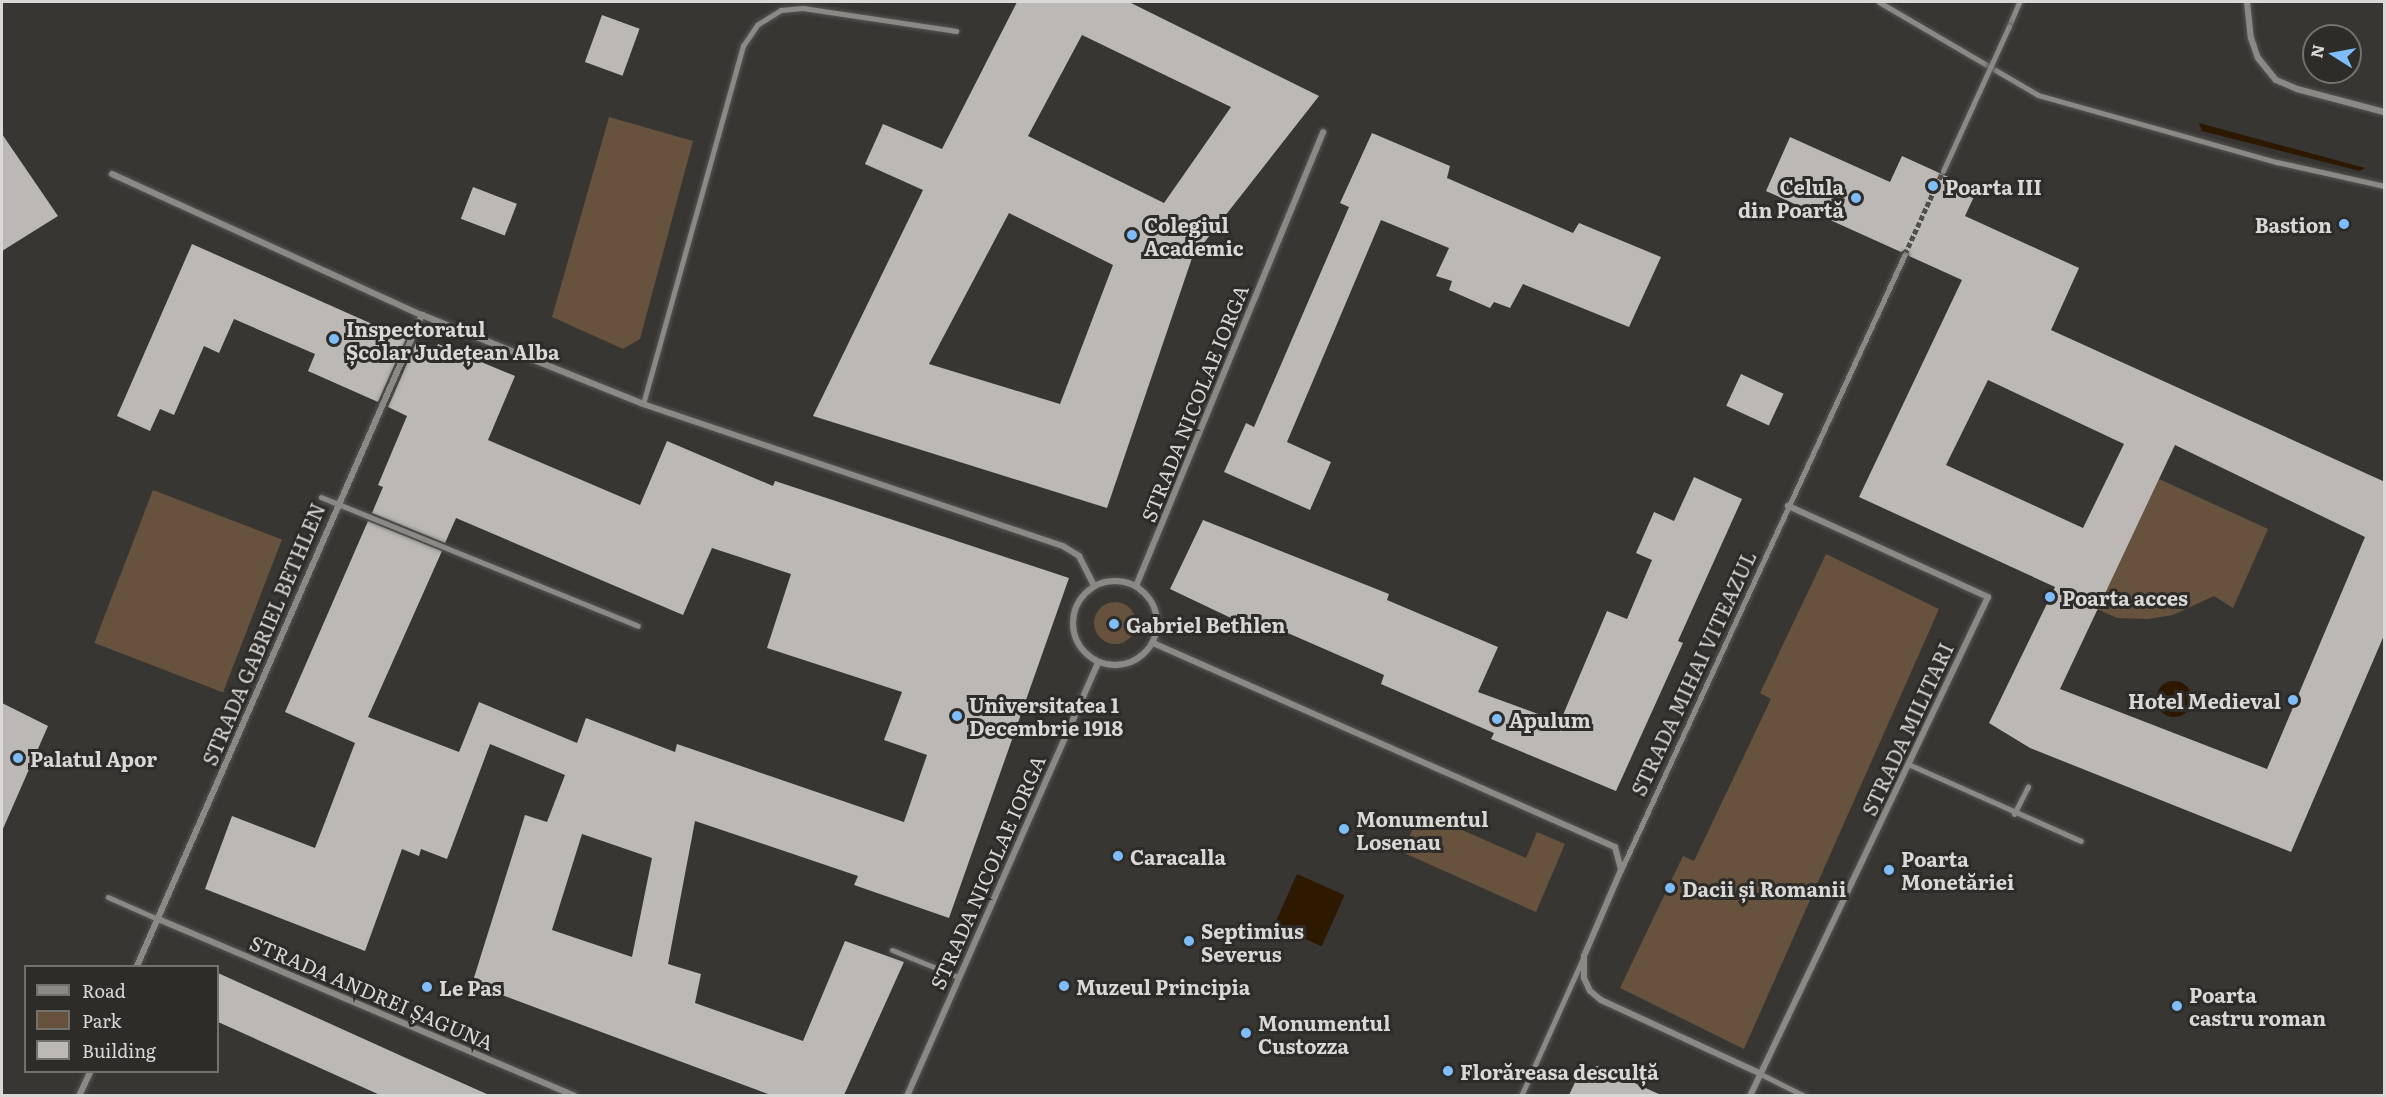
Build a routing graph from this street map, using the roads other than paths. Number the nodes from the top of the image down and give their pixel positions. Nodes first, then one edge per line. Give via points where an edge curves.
1 (1879, 2) edge
2 (2019, 2) edge
3 (2247, 2) edge
4 (956, 31) dead end
5 (2385, 112) edge
6 (1323, 132) dead end
7 (1942, 172) tunnel mouth
8 (112, 174) dead end
9 (2385, 186) edge
10 (1905, 254) tunnel mouth
11 (422, 315) junction
12 (643, 404) junction
13 (321, 497) dead end
14 (337, 505) junction
15 (1788, 506) junction
16 (1094, 586) junction
17 (1136, 586) junction
18 (638, 626) dead end
19 (1153, 644) junction
20 (1098, 662) junction
21 (1908, 765) junction
22 (2028, 786) dead end
23 (2014, 814) junction
24 (2081, 842) dead end
25 (1621, 870) junction
26 (108, 897) dead end
27 (158, 920) junction
28 (892, 950) dead end
29 (1584, 956) junction
30 (137, 965) edge
31 (958, 977) junction
32 (89, 1073) edge
33 (1761, 1074) junction
34 (79, 1095) edge
35 (574, 1095) edge
36 (907, 1095) edge
37 (1521, 1095) edge
38 (1750, 1095) edge
39 (1805, 1095) edge

1 - 9 street via 2038,95 2277,162
2 - 7 street, bridge
3 - 5 street via 2258,58 2276,80
4 - 12 lane via 803,8 781,10 757,26 743,46
6 - 17 street, STRADA NICOLAE IORGA
8 - 11 street
10 - 15 street, STRADA MIHAI VITEAZUL
11 - 12 street
11 - 14 street, STRADA GABRIEL BETHLEN
12 - 16 street via 1063,546 1079,556
13 - 14 lane
14 - 18 lane
14 - 27 street, STRADA GABRIEL BETHLEN
15 - 21 street, STRADA MILITARI via 1988,597
15 - 25 street, STRADA MIHAI VITEAZUL
16 - 17 street via 1122,581
16 - 20 street via 1076,606 1074,632 1078,645
17 - 19 street via 1147,594 1156,611
19 - 20 street via 1135,661 1110,666
19 - 25 street via 1603,839 1615,847
20 - 31 street, STRADA NICOLAE IORGA
21 - 23 street
21 - 33 street, STRADA MILITARI
22 - 23 street
23 - 24 street
25 - 29 street, STRADA MIHAI VITEAZUL
26 - 27 lane
27 - 30 street, STRADA GABRIEL BETHLEN
27 - 35 street, STRADA ANDREI ȘAGUNA
28 - 31 street
29 - 33 street via 1584,978 1590,991 1601,1000
29 - 37 street, STRADA MIHAI VITEAZUL
31 - 36 street, STRADA NICOLAE IORGA
32 - 34 street
33 - 38 street, STRADA MILITARI
33 - 39 lane

